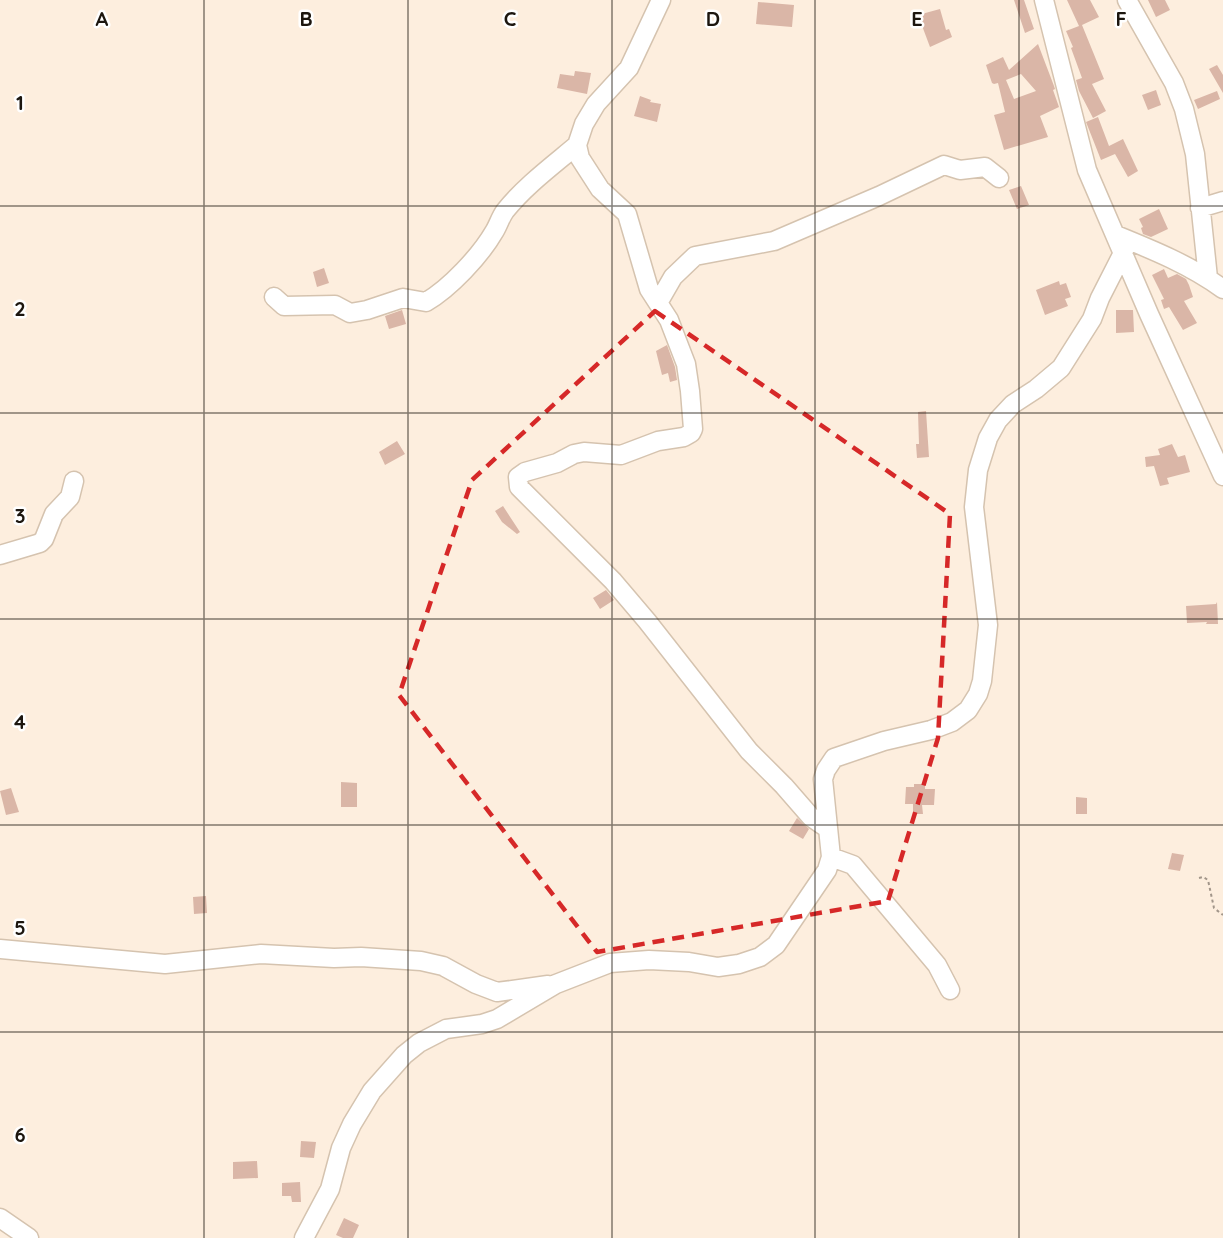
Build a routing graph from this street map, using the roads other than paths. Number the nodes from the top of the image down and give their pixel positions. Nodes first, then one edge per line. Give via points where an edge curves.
1 (661, 0) edge
2 (1044, 0) edge
3 (1127, 0) edge
4 (577, 145) junction
5 (999, 178) dead end
6 (1223, 201) edge
7 (1200, 208) junction
8 (1120, 243) junction
9 (1216, 284) edge
10 (274, 297) dead end
11 (658, 303) junction
12 (1223, 476) edge
13 (74, 482) dead end
14 (0, 555) edge
15 (827, 828) junction
16 (831, 857) junction
17 (0, 933) edge
18 (8, 949) edge
19 (556, 984) junction
20 (950, 990) dead end
21 (0, 1218) edge
22 (29, 1238) edge
23 (304, 1238) edge

1 - 4 street via 629,68 596,104
2 - 8 street via 1087,170
3 - 7 street via 1174,83 1184,109 1195,154
4 - 10 street via 514,201 465,269 426,302 403,298 350,313 335,306 284,306
4 - 11 street via 580,158 600,189 627,214 649,289
5 - 11 street via 985,167 960,170 944,165 774,241 695,256 673,277
6 - 7 street
7 - 9 street
8 - 9 street via 1167,256
8 - 12 street
8 - 15 street via 1092,320 1061,368 1013,404 988,438 978,470 974,507 988,625 978,694 968,710 952,722 834,758 823,779
11 - 15 street via 686,364 693,419 691,433 621,456 574,454 525,472 518,477 519,488 620,589 749,751 811,817
13 - 14 street via 70,497 54,514 40,543
15 - 16 street
16 - 19 street via 802,909 776,945 760,957 718,967 649,960 610,963
16 - 20 street via 853,865 937,965
17 - 18 street
18 - 19 street via 165,964 261,954 361,957 443,966 497,992
19 - 23 street via 497,1019 446,1029 404,1055 372,1091 352,1124 330,1190
21 - 22 street

